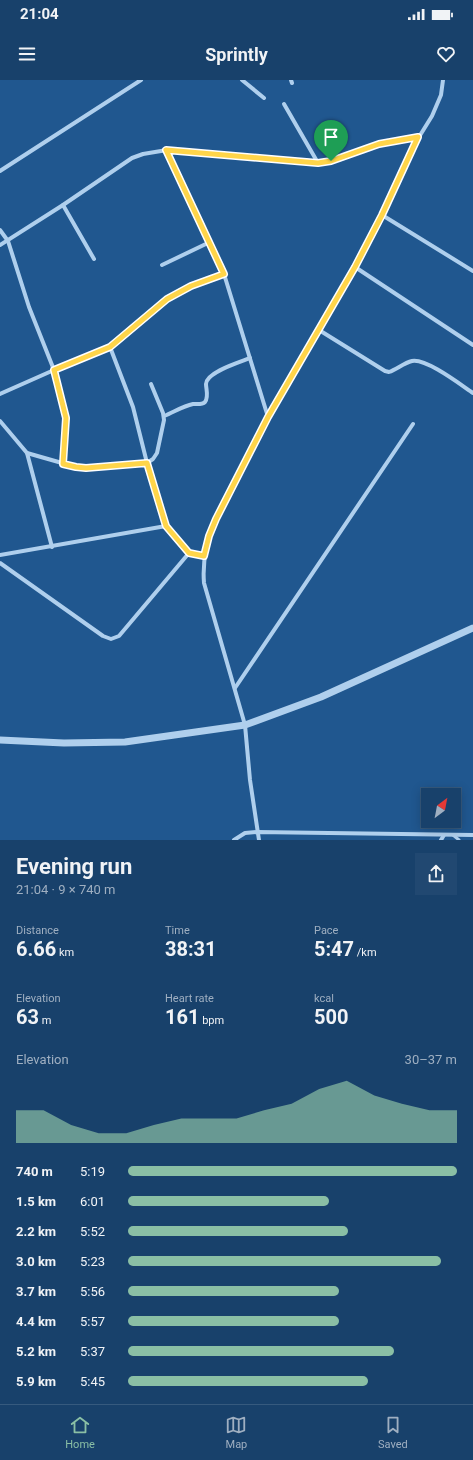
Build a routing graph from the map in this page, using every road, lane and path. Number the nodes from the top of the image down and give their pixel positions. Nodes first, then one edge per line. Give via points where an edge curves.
1 (141, 80) edge
2 (242, 80) edge
3 (443, 80) edge
4 (264, 98) dead end
5 (284, 104) dead end
6 (418, 137) junction
7 (166, 150) junction
8 (318, 163) junction
9 (0, 170) edge
10 (63, 205) junction
11 (382, 215) junction
12 (0, 230) edge
13 (8, 241) junction
14 (210, 242) junction
15 (0, 245) edge
16 (94, 259) dead end
17 (162, 265) dead end
18 (355, 267) junction
19 (473, 271) edge
20 (224, 274) junction
21 (319, 330) junction
22 (473, 345) edge
23 (110, 347) junction
24 (250, 358) junction
25 (54, 370) junction
26 (151, 384) dead end
27 (473, 393) edge
28 (0, 394) edge
29 (164, 416) junction
30 (268, 417) junction
31 (0, 421) edge
32 (413, 424) dead end
33 (27, 453) junction
34 (147, 463) junction
35 (63, 464) junction
36 (166, 526) junction
37 (52, 547) junction
38 (189, 553) junction
39 (0, 555) edge
40 (204, 556) junction
41 (0, 563) edge
42 (473, 628) edge
43 (235, 688) junction
44 (245, 725) junction
45 (0, 740) edge
46 (257, 832) junction
47 (444, 835) junction
48 (453, 835) junction
49 (473, 836) edge
50 (234, 840) edge
51 (258, 840) edge
52 (441, 840) edge
53 (459, 840) edge

1 - 9 street
2 - 4 street
3 - 6 street via 441,95 432,116
5 - 8 street
6 - 8 street via 379,144
6 - 11 street
7 - 8 street
7 - 10 street via 132,158
7 - 14 street
10 - 13 street
10 - 16 street
11 - 18 street
11 - 19 street
12 - 13 street
13 - 15 street
13 - 25 street via 28,307
14 - 17 street
14 - 20 street
18 - 21 street
18 - 22 street
20 - 23 street via 191,286 167,299
20 - 24 street
21 - 27 street via 385,371 389,372 415,360 434,368
21 - 30 street
23 - 25 street
23 - 34 street via 133,407
24 - 29 street via 207,378 207,395 204,403 184,406
24 - 30 street
25 - 28 street
25 - 35 street via 66,418
26 - 29 street
29 - 34 street via 157,453
30 - 40 street via 216,519
31 - 33 street
32 - 43 street
33 - 35 street
33 - 37 street
34 - 35 street via 86,468
34 - 36 street
36 - 37 street
36 - 38 street
37 - 39 street
38 - 40 street
38 - 41 street via 119,636 111,639 103,636
40 - 43 street via 204,583
42 - 44 street via 321,697
43 - 44 street
44 - 45 street via 125,742
44 - 46 street
46 - 47 street
46 - 50 street via 245,833
46 - 51 street
47 - 48 street
47 - 52 street
48 - 49 street
48 - 53 lane

